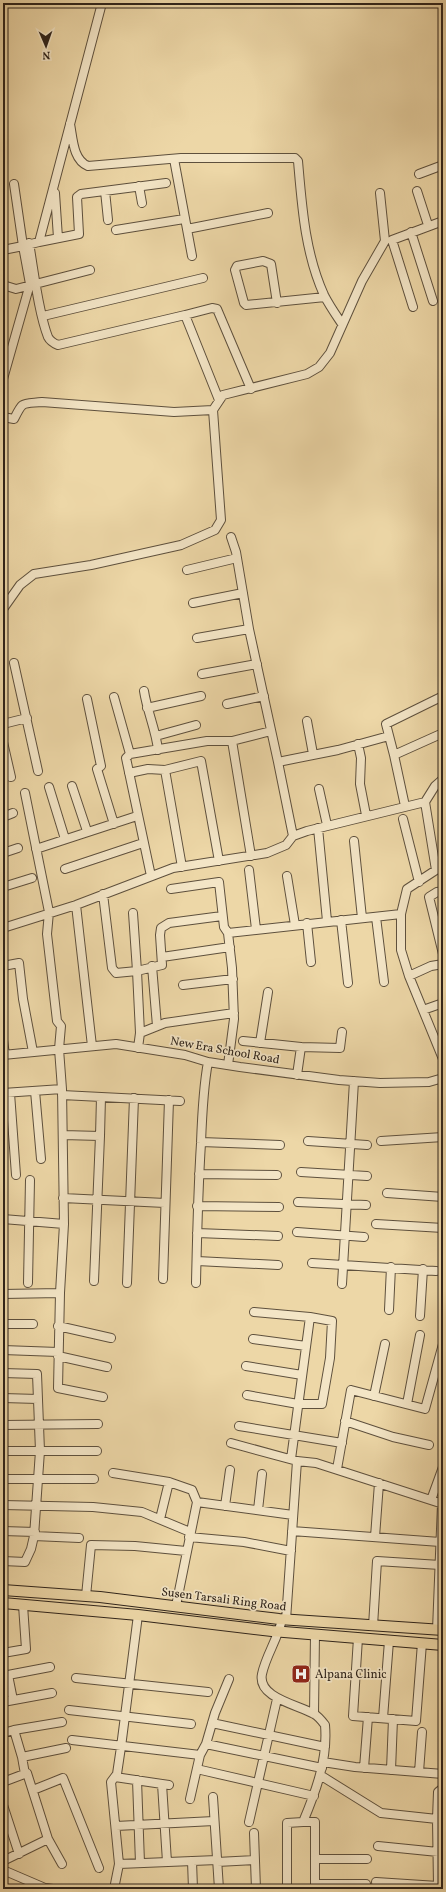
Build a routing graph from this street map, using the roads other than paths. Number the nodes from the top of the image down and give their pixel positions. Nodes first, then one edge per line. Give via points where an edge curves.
1 (102, 3) edge
2 (70, 124) junction
3 (174, 159) junction
4 (443, 165) edge
5 (419, 174) dead end
6 (166, 183) dead end
7 (14, 184) dead end
8 (139, 186) junction
9 (54, 187) junction
10 (105, 191) junction
11 (417, 191) dead end
12 (380, 193) dead end
13 (142, 203) dead end
14 (268, 213) dead end
15 (184, 219) junction
16 (108, 220) dead end
17 (443, 221) edge
18 (428, 225) junction
19 (186, 229) junction
20 (116, 230) dead end
21 (412, 232) junction
22 (58, 238) junction
23 (39, 242) junction
24 (26, 244) junction
25 (3, 250) edge
26 (192, 256) dead end
27 (90, 270) dead end
28 (203, 278) dead end
29 (33, 284) junction
30 (3, 285) edge
31 (325, 297) junction
32 (433, 301) dead end
33 (277, 303) junction
34 (413, 307) dead end
35 (185, 315) junction
36 (43, 316) junction
37 (342, 324) junction
38 (3, 379) edge
39 (251, 389) junction
40 (219, 400) junction
41 (213, 410) junction
42 (3, 417) edge
43 (232, 537) dead end
44 (237, 558) junction
45 (187, 570) dead end
46 (243, 593) junction
47 (193, 604) dead end
48 (3, 609) edge
49 (249, 629) junction
50 (197, 638) dead end
51 (14, 663) dead end
52 (257, 664) junction
53 (202, 674) dead end
54 (144, 691) dead end
55 (201, 696) dead end
56 (264, 696) junction
57 (443, 696) edge
58 (114, 697) dead end
59 (87, 699) dead end
60 (226, 704) dead end
61 (147, 708) junction
62 (27, 718) junction
63 (306, 721) dead end
64 (3, 724) edge
65 (196, 725) dead end
66 (272, 731) junction
67 (443, 733) edge
68 (156, 736) junction
69 (389, 736) junction
70 (232, 741) junction
71 (3, 742) edge
72 (358, 744) junction
73 (158, 750) junction
74 (130, 754) junction
75 (313, 754) junction
76 (394, 756) junction
77 (278, 762) junction
78 (165, 770) junction
79 (38, 771) dead end
80 (129, 773) junction
81 (11, 777) dead end
82 (443, 779) edge
83 (72, 786) dead end
84 (49, 787) dead end
85 (319, 790) dead end
86 (25, 793) dead end
87 (425, 802) junction
88 (405, 806) junction
89 (13, 813) dead end
90 (366, 815) junction
91 (137, 816) junction
92 (3, 817) edge
93 (403, 820) dead end
94 (114, 824) junction
95 (327, 825) junction
96 (318, 828) junction
97 (87, 831) junction
98 (293, 836) junction
99 (65, 839) junction
100 (354, 841) dead end
101 (143, 843) junction
102 (18, 848) dead end
103 (36, 849) junction
104 (3, 853) edge
105 (251, 856) junction
106 (219, 861) junction
107 (182, 867) junction
108 (65, 869) dead end
109 (440, 869) edge
110 (249, 870) dead end
111 (151, 876) junction
112 (287, 876) dead end
113 (32, 878) dead end
114 (418, 882) junction
115 (3, 887) edge
116 (171, 889) dead end
117 (443, 891) edge
118 (103, 894) junction
119 (76, 904) junction
120 (49, 912) junction
121 (133, 913) dead end
122 (401, 914) junction
123 (222, 916) junction
124 (443, 916) edge
125 (376, 917) junction
126 (362, 918) junction
127 (434, 918) junction
128 (341, 920) junction
129 (326, 921) junction
130 (307, 923) junction
131 (295, 924) junction
132 (3, 928) edge
133 (256, 929) junction
134 (228, 933) junction
135 (442, 942) edge
136 (230, 947) junction
137 (443, 954) edge
138 (162, 957) junction
139 (311, 962) dead end
140 (443, 964) edge
141 (3, 966) edge
142 (152, 966) junction
143 (138, 971) junction
144 (409, 976) junction
145 (233, 979) junction
146 (384, 982) dead end
147 (348, 983) dead end
148 (183, 985) dead end
149 (268, 992) dead end
150 (443, 1003) edge
151 (423, 1010) junction
152 (234, 1013) junction
153 (157, 1026) junction
154 (342, 1032) dead end
155 (140, 1033) junction
156 (3, 1040) edge
157 (243, 1041) dead end
158 (260, 1043) junction
159 (440, 1044) edge
160 (92, 1046) junction
161 (138, 1048) junction
162 (301, 1048) junction
163 (59, 1049) junction
164 (33, 1052) junction
165 (4, 1055) edge
166 (443, 1059) edge
167 (208, 1062) junction
168 (228, 1065) junction
169 (297, 1074) junction
170 (443, 1078) edge
171 (354, 1081) junction
172 (35, 1091) junction
173 (62, 1092) junction
174 (6, 1093) edge
175 (100, 1097) junction
176 (134, 1098) junction
177 (169, 1100) junction
178 (180, 1101) dead end
179 (63, 1134) junction
180 (100, 1136) junction
181 (443, 1137) edge
182 (308, 1141) dead end
183 (380, 1141) dead end
184 (201, 1142) junction
185 (350, 1144) junction
186 (280, 1145) dead end
187 (367, 1145) dead end
188 (41, 1159) dead end
189 (301, 1172) dead end
190 (199, 1174) junction
191 (348, 1174) junction
192 (16, 1175) dead end
193 (277, 1175) dead end
194 (367, 1176) dead end
195 (30, 1180) dead end
196 (387, 1193) dead end
197 (63, 1198) junction
198 (99, 1198) junction
199 (443, 1198) edge
200 (131, 1200) junction
201 (165, 1202) junction
202 (298, 1202) dead end
203 (347, 1204) junction
204 (366, 1205) dead end
205 (197, 1206) junction
206 (278, 1207) dead end
207 (3, 1219) edge
208 (30, 1221) junction
209 (64, 1224) junction
210 (376, 1224) dead end
211 (443, 1228) edge
212 (297, 1232) dead end
213 (197, 1233) junction
214 (345, 1235) junction
215 (278, 1236) dead end
216 (364, 1237) dead end
217 (197, 1261) junction
218 (312, 1263) dead end
219 (278, 1265) dead end
220 (343, 1265) junction
221 (391, 1267) junction
222 (423, 1269) junction
223 (436, 1271) dead end
224 (163, 1279) dead end
225 (94, 1281) dead end
226 (28, 1283) dead end
227 (127, 1283) dead end
228 (196, 1283) dead end
229 (342, 1284) dead end
230 (60, 1293) junction
231 (3, 1294) edge
232 (389, 1310) dead end
233 (254, 1312) dead end
234 (420, 1316) dead end
235 (310, 1317) junction
236 (3, 1324) edge
237 (33, 1324) dead end
238 (58, 1326) junction
239 (420, 1335) dead end
240 (111, 1338) dead end
241 (253, 1339) dead end
242 (385, 1344) dead end
243 (443, 1344) edge
244 (306, 1346) junction
245 (3, 1350) edge
246 (58, 1354) junction
247 (246, 1366) dead end
248 (107, 1368) dead end
249 (3, 1373) edge
250 (302, 1374) junction
251 (247, 1395) dead end
252 (103, 1396) dead end
253 (374, 1396) junction
254 (3, 1398) edge
255 (38, 1398) junction
256 (298, 1404) junction
257 (407, 1404) junction
258 (345, 1421) junction
259 (98, 1424) dead end
260 (3, 1425) edge
261 (39, 1426) junction
262 (239, 1426) dead end
263 (294, 1435) junction
264 (231, 1443) dead end
265 (342, 1443) junction
266 (429, 1445) dead end
267 (97, 1450) dead end
268 (3, 1451) edge
269 (40, 1451) junction
270 (294, 1460) junction
271 (443, 1467) edge
272 (337, 1469) junction
273 (230, 1470) dead end
274 (113, 1474) dead end
275 (262, 1474) dead end
276 (3, 1479) edge
277 (38, 1479) junction
278 (94, 1479) dead end
279 (169, 1482) junction
280 (379, 1483) junction
281 (431, 1500) junction
282 (197, 1502) junction
283 (442, 1504) edge
284 (3, 1505) edge
285 (36, 1505) junction
286 (225, 1506) junction
287 (258, 1510) junction
288 (293, 1515) junction
289 (160, 1519) junction
290 (3, 1531) edge
291 (292, 1531) junction
292 (35, 1534) junction
293 (189, 1534) junction
294 (375, 1537) junction
295 (78, 1538) dead end
296 (440, 1542) junction
297 (186, 1551) junction
298 (291, 1551) junction
299 (3, 1561) edge
300 (440, 1565) junction
301 (3, 1590) edge
302 (86, 1596) junction
303 (3, 1603) edge
304 (23, 1605) junction
305 (176, 1606) junction
306 (138, 1615) junction
307 (284, 1619) junction
308 (373, 1626) junction
309 (440, 1630) edge
310 (280, 1631) junction
311 (315, 1634) junction
312 (358, 1638) junction
313 (389, 1640) junction
314 (422, 1643) junction
315 (443, 1645) edge
316 (3, 1653) edge
317 (50, 1667) dead end
318 (6, 1676) edge
319 (76, 1678) dead end
320 (229, 1680) dead end
321 (129, 1684) junction
322 (208, 1692) dead end
323 (52, 1693) dead end
324 (277, 1699) junction
325 (13, 1700) junction
326 (3, 1702) edge
327 (68, 1710) dead end
328 (314, 1714) junction
329 (126, 1717) junction
330 (368, 1717) junction
331 (383, 1718) junction
332 (393, 1719) junction
333 (62, 1722) dead end
334 (212, 1723) junction
335 (191, 1724) dead end
336 (14, 1730) junction
337 (3, 1732) edge
338 (422, 1732) dead end
339 (269, 1735) junction
340 (72, 1740) dead end
341 (206, 1744) junction
342 (122, 1747) junction
343 (326, 1747) junction
344 (66, 1748) dead end
345 (200, 1756) junction
346 (264, 1756) junction
347 (22, 1757) junction
348 (321, 1768) junction
349 (364, 1768) junction
350 (201, 1770) dead end
351 (391, 1770) junction
352 (419, 1772) junction
353 (25, 1774) junction
354 (443, 1774) edge
355 (115, 1777) junction
356 (137, 1780) junction
357 (3, 1782) edge
358 (258, 1783) junction
359 (443, 1788) edge
360 (34, 1790) junction
361 (314, 1796) junction
362 (213, 1797) dead end
363 (190, 1799) dead end
364 (3, 1805) edge
365 (437, 1819) junction
366 (214, 1821) junction
367 (250, 1822) dead end
368 (303, 1822) junction
369 (166, 1823) junction
370 (138, 1824) junction
371 (116, 1826) junction
372 (254, 1833) dead end
373 (48, 1838) junction
374 (378, 1846) dead end
375 (438, 1852) junction
376 (19, 1854) junction
377 (315, 1859) junction
378 (367, 1859) dead end
379 (255, 1860) junction
380 (3, 1861) edge
381 (192, 1861) junction
382 (217, 1861) junction
383 (167, 1862) junction
384 (140, 1863) junction
385 (62, 1864) dead end
386 (119, 1864) junction
387 (100, 1868) dead end
388 (3, 1870) edge
389 (376, 1882) dead end
390 (366, 1884) dead end
391 (315, 1886) edge
392 (438, 1887) edge
393 (53, 1889) edge
394 (114, 1889) edge
395 (193, 1889) edge
396 (219, 1889) edge
397 (256, 1889) edge
398 (287, 1889) edge

1 - 2 street
2 - 3 street via 77,158 82,164 88,166
2 - 9 street
3 - 15 street
3 - 31 street via 295,158 298,161 304,224 310,255
4 - 5 street
6 - 8 street
7 - 24 street
8 - 10 street
8 - 13 street
9 - 22 street
9 - 23 street
10 - 16 street
10 - 22 street via 81,194 77,197 80,232
11 - 18 street
12 - 37 street via 385,241 362,281
14 - 19 street
15 - 19 street
15 - 20 street
17 - 18 street
18 - 21 street
19 - 26 street
21 - 32 street
21 - 34 street via 392,240
22 - 23 street
23 - 24 street
24 - 25 street
24 - 29 street
27 - 29 street
28 - 36 street
29 - 30 street via 16,289
29 - 36 street
29 - 38 street
31 - 33 street
31 - 37 street
33 - 33 street via 246,305 235,270 237,266 263,261 272,264
35 - 36 street via 58,345 49,338
35 - 39 street via 217,309
35 - 40 street
37 - 39 street via 330,353 319,367 307,374
39 - 40 street via 223,395
40 - 41 street
41 - 42 street via 174,412 42,402 22,405 14,419
41 - 48 street via 221,520 215,530 181,545 91,565 34,574 20,585
43 - 44 street
44 - 45 street
44 - 46 street
46 - 47 street
46 - 49 street
49 - 50 street
49 - 52 street
51 - 62 street
52 - 53 street
52 - 56 street
54 - 61 street
55 - 61 street
56 - 60 street
56 - 66 street
57 - 69 street via 386,724
58 - 74 street
59 - 94 street via 101,766 96,769
61 - 68 street
62 - 64 street
62 - 79 street
63 - 75 street
65 - 68 street
66 - 70 street
66 - 77 street
67 - 76 street
68 - 73 street
69 - 72 street
69 - 76 street
70 - 73 street via 207,741
70 - 105 street
71 - 81 street
72 - 75 street
72 - 90 street via 361,758 360,784
73 - 74 street
74 - 80 street via 126,758
75 - 77 street
76 - 88 street
77 - 98 street
78 - 80 street via 148,769
78 - 106 street via 201,761
78 - 107 street
80 - 91 street
82 - 87 street via 434,786
83 - 97 street
84 - 99 street
85 - 95 street
86 - 103 street
87 - 88 street
87 - 109 street
88 - 90 street
89 - 92 street
90 - 95 street
91 - 94 street
91 - 101 street
93 - 114 street
94 - 97 street
95 - 96 street
96 - 98 street
96 - 129 street
97 - 99 street
98 - 105 street via 280,848
99 - 103 street
100 - 126 street
101 - 108 street
101 - 111 street
102 - 104 street
103 - 120 street
105 - 106 street
106 - 107 street
107 - 111 street
109 - 114 street
110 - 133 street
111 - 118 street
112 - 131 street
113 - 115 street
114 - 122 street via 408,889
116 - 123 street via 219,882
117 - 127 street via 429,897
118 - 119 street
118 - 143 street via 112,970 119,973
119 - 120 street
119 - 160 street
120 - 132 street
120 - 163 street via 47,934 57,1021 61,1026
121 - 143 street
122 - 125 street
122 - 144 street via 401,950
123 - 134 street
123 - 138 street via 169,923 164,926 160,935
124 - 127 street
125 - 126 street
125 - 146 street
126 - 128 street
127 - 135 street
128 - 129 street
128 - 147 street
129 - 130 street
130 - 131 street
130 - 139 street
131 - 133 street
133 - 134 street
134 - 136 street
135 - 137 street
136 - 138 street
136 - 145 street
138 - 142 street via 162,965
140 - 144 street via 431,966
141 - 164 street via 19,963 22,999
142 - 143 street
142 - 153 street
143 - 155 street
144 - 151 street
145 - 148 street
145 - 152 street
149 - 158 street
150 - 151 street
151 - 159 street
152 - 153 street
152 - 168 street
153 - 155 street
154 - 162 street via 340,1048
155 - 161 street
156 - 165 street
157 - 158 street
158 - 162 street
159 - 166 street
160 - 161 street, New Era School Road via 116,1044
160 - 163 street, New Era School Road
161 - 167 street, New Era School Road via 185,1055
162 - 169 street
163 - 164 street, New Era School Road
163 - 173 street
164 - 165 street, New Era School Road
167 - 168 street, New Era School Road
167 - 184 street
168 - 169 street, New Era School Road
169 - 171 street, New Era School Road
170 - 171 street, New Era School Road via 429,1082
171 - 185 street
172 - 173 street
172 - 174 street
172 - 188 street
173 - 175 street
173 - 179 street
174 - 192 street
175 - 176 street
175 - 180 street
176 - 177 street
176 - 200 street
177 - 178 street
177 - 201 street
179 - 180 street
179 - 197 street
180 - 198 street
181 - 183 street
182 - 185 street
184 - 186 street
184 - 190 street
185 - 187 street
185 - 191 street
189 - 191 street
190 - 193 street
190 - 205 street
191 - 194 street
191 - 203 street
195 - 208 street
196 - 199 street
197 - 198 street
197 - 209 street
198 - 200 street
198 - 225 street
200 - 201 street
200 - 227 street
201 - 224 street
202 - 203 street
203 - 204 street
203 - 214 street
205 - 206 street
205 - 213 street
207 - 208 street
208 - 209 street
208 - 226 street
209 - 230 street
210 - 211 street
212 - 214 street
213 - 215 street
213 - 217 street
214 - 216 street
214 - 220 street
217 - 219 street
217 - 228 street
218 - 220 street
220 - 221 street
220 - 229 street
221 - 222 street
221 - 232 street
222 - 223 street
222 - 234 street
230 - 231 street
230 - 238 street
233 - 235 street
235 - 244 street
235 - 256 street via 332,1321 330,1358 322,1404
236 - 237 street
238 - 240 street
238 - 246 street
239 - 257 street
241 - 244 street
242 - 253 street
243 - 257 street via 425,1408
244 - 250 street
245 - 246 street
246 - 248 street
246 - 252 street via 58,1388
247 - 250 street
249 - 255 street via 38,1374
250 - 256 street
251 - 256 street
253 - 257 street
253 - 258 street via 351,1390
254 - 255 street
255 - 261 street
256 - 263 street
258 - 265 street
258 - 266 street
259 - 261 street
260 - 261 street
261 - 269 street
262 - 263 street
263 - 265 street
263 - 270 street
264 - 270 street
265 - 272 street
267 - 269 street
268 - 269 street
269 - 277 street
270 - 272 street
270 - 288 street
271 - 281 street
272 - 280 street
273 - 286 street
274 - 279 street
275 - 287 street
276 - 277 street
277 - 278 street
277 - 285 street
279 - 282 street via 192,1490
279 - 289 street
280 - 281 street
280 - 294 street
281 - 283 street
282 - 286 street
282 - 293 street
283 - 296 street
284 - 285 street
285 - 289 street via 142,1512
285 - 292 street
286 - 287 street
287 - 288 street
288 - 291 street
289 - 293 street
290 - 292 street
291 - 294 street
291 - 298 street
292 - 295 street
292 - 299 street via 25,1562
293 - 297 street
293 - 298 street
294 - 296 street
296 - 300 street
297 - 302 street via 91,1545
297 - 305 street
298 - 307 street
300 - 308 street via 377,1561
300 - 309 street
301 - 302 main road, Susen Tarsali Ring Road
302 - 305 main road, Susen Tarsali Ring Road
303 - 304 main road, Susen Tarsali Ring Road
304 - 306 main road, Susen Tarsali Ring Road
304 - 316 street via 26,1650
305 - 307 main road, Susen Tarsali Ring Road
306 - 310 main road, Susen Tarsali Ring Road
306 - 321 street
307 - 308 main road, Susen Tarsali Ring Road
307 - 310 street
308 - 309 main road, Susen Tarsali Ring Road
310 - 311 main road, Susen Tarsali Ring Road
310 - 324 street via 262,1676 263,1686
311 - 312 main road, Susen Tarsali Ring Road
311 - 328 street
312 - 313 main road, Susen Tarsali Ring Road
312 - 330 street via 353,1716
313 - 314 main road, Susen Tarsali Ring Road
313 - 331 street
314 - 315 main road, Susen Tarsali Ring Road
314 - 332 street via 416,1721
317 - 318 street
318 - 325 street
319 - 321 street
320 - 334 street
321 - 322 street
321 - 329 street
323 - 325 street
324 - 328 street
324 - 339 street
325 - 326 street
327 - 329 street
328 - 343 street via 325,1725
329 - 335 street
329 - 342 street
330 - 331 street
330 - 349 street
331 - 332 street
332 - 351 street
333 - 336 street
334 - 339 street
334 - 341 street
336 - 337 street
336 - 347 street
338 - 352 street
339 - 343 street
339 - 346 street
340 - 342 street
341 - 345 street
341 - 346 street
342 - 345 street
342 - 355 street
343 - 348 street
344 - 347 street
345 - 363 street
346 - 348 street
346 - 358 street
347 - 353 street
348 - 349 street
348 - 361 street
348 - 365 street via 381,1813
349 - 351 street
350 - 358 street
351 - 352 street
352 - 354 street
353 - 357 street
353 - 360 street via 27,1773
355 - 356 street
355 - 371 street via 111,1782
356 - 369 street via 165,1784
356 - 370 street
358 - 361 street
358 - 367 street
359 - 365 street via 438,1792
360 - 373 street
360 - 387 street via 63,1778
361 - 368 street
362 - 366 street
364 - 376 street
365 - 375 street
366 - 369 street
366 - 382 street
368 - 377 street via 315,1822
368 - 398 street via 287,1823
369 - 370 street
369 - 383 street
370 - 371 street
370 - 384 street
371 - 386 street
372 - 379 street
373 - 376 street
373 - 385 street
374 - 375 street
375 - 392 street
376 - 380 street
377 - 378 street
377 - 391 street
379 - 382 street
379 - 397 street
381 - 382 street
381 - 383 street
381 - 395 street
382 - 396 street
383 - 384 street
384 - 386 street
386 - 394 street
388 - 393 street
389 - 392 street
390 - 391 street

